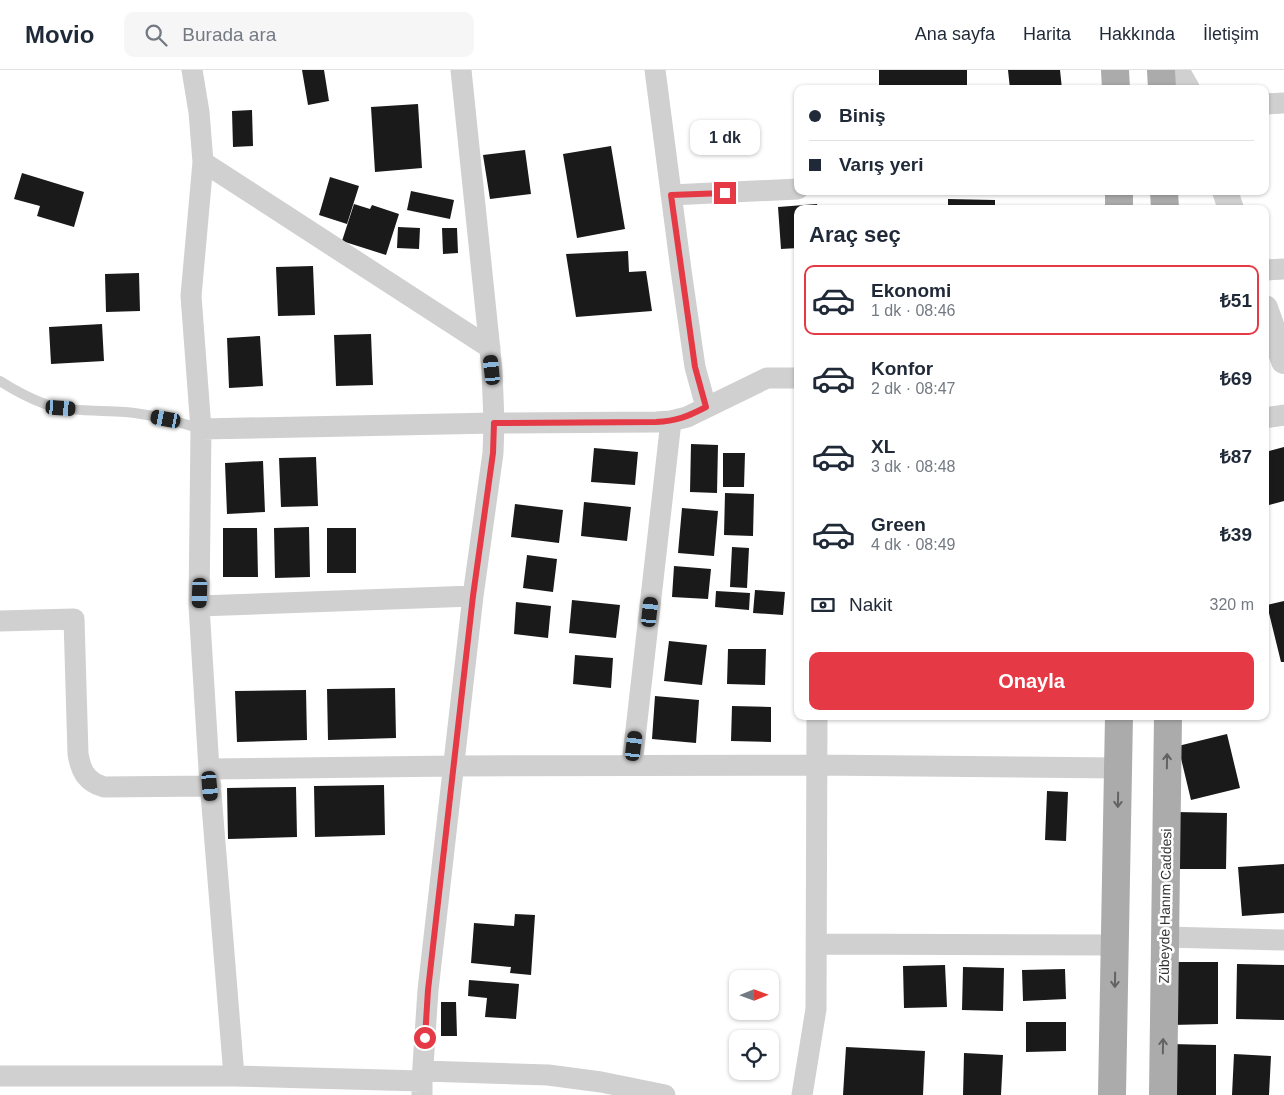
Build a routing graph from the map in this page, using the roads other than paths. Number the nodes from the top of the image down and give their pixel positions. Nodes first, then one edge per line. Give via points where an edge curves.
1 (192, 70) edge
2 (462, 70) edge
3 (654, 70) edge
4 (1115, 70) edge
5 (1161, 70) edge
6 (1176, 70) edge
7 (1116, 85) edge
8 (1162, 85) edge
9 (1185, 85) edge
10 (1284, 103) edge
11 (1269, 104) edge
12 (203, 162) junction
13 (794, 189) edge
14 (671, 195) junction
15 (1269, 270) edge
16 (1284, 270) edge
17 (1269, 319) edge
18 (490, 348) junction
19 (1284, 361) edge
20 (794, 378) edge
21 (0, 381) edge
22 (706, 407) junction
23 (1284, 415) edge
24 (1269, 417) edge
25 (671, 421) junction
26 (494, 423) junction
27 (201, 429) junction
28 (473, 596) junction
29 (199, 606) junction
30 (0, 621) edge
31 (817, 720) edge
32 (1120, 720) edge
33 (1168, 720) edge
34 (632, 765) junction
35 (817, 765) junction
36 (454, 766) junction
37 (1118, 768) junction
38 (210, 778) junction
39 (1165, 937) junction
40 (1284, 940) edge
41 (816, 944) junction
42 (1116, 945) junction
43 (0, 1076) edge
44 (234, 1076) junction
45 (422, 1082) edge
46 (665, 1095) edge
47 (802, 1095) edge
48 (1112, 1095) edge
49 (1163, 1095) edge

1 - 12 street
2 - 18 street
3 - 14 street
4 - 7 main road
5 - 8 main road
6 - 9 street
10 - 11 street
12 - 18 street
12 - 27 street via 191,296
13 - 14 street
14 - 22 street via 695,367
15 - 16 street
17 - 19 street
18 - 26 street
20 - 22 street via 767,378
21 - 27 lane via 44,404 146,415
22 - 25 street
23 - 24 street
25 - 26 street
25 - 34 street
26 - 27 street
26 - 28 street via 493,453
27 - 29 street
28 - 29 street
28 - 36 street
29 - 38 street
30 - 38 street via 74,619 78,754 79,764 89,780 104,788
31 - 35 street
32 - 37 main road
39 -> 33 main road, Zübeyde Hanım Caddesi
34 - 35 street
34 - 36 street
35 - 37 street
35 - 41 street
36 - 38 street
36 - 45 street via 428,990
37 -> 42 main road
38 - 44 street
39 - 40 street
49 -> 39 main road, Zübeyde Hanım Caddesi
41 - 42 street
41 - 47 street via 816,1009
42 -> 48 main road
43 - 44 street
44 - 45 street
45 - 46 street via 548,1075

